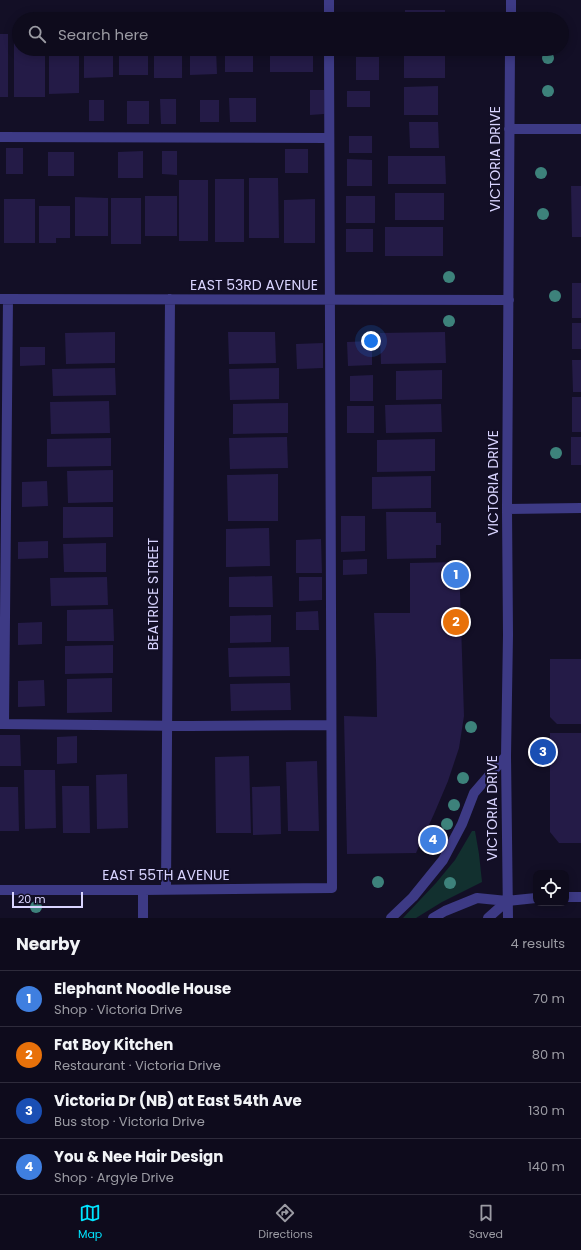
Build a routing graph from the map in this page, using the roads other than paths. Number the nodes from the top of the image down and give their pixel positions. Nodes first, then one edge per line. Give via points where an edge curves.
1 (329, 0) edge
2 (511, 0) edge
3 (329, 12) edge
4 (511, 12) edge
5 (329, 56) edge
6 (510, 56) edge
7 (509, 129) junction
8 (581, 129) edge
9 (0, 137) edge
10 (329, 138) junction
11 (4, 299) edge
12 (170, 299) junction
13 (330, 300) junction
14 (508, 300) junction
15 (581, 508) edge
16 (507, 509) junction
17 (2, 724) edge
18 (331, 725) junction
19 (166, 726) junction
20 (506, 756) junction
21 (166, 889) junction
22 (0, 890) edge
23 (143, 890) junction
24 (569, 897) edge
25 (581, 897) edge
26 (533, 898) edge
27 (507, 901) junction
28 (143, 918) edge
29 (391, 918) edge
30 (433, 918) edge
31 (488, 918) edge
32 (508, 918) edge

1 - 3 street
2 - 4 street
5 - 10 street
6 - 7 street, VICTORIA DRIVE
7 - 8 street
7 - 14 street, VICTORIA DRIVE
9 - 10 street
10 - 13 street
11 - 12 street, EAST 53RD AVENUE
11 - 17 street
12 - 13 street, EAST 53RD AVENUE
12 - 19 street, BEATRICE STREET
13 - 14 street, EAST 53RD AVENUE
13 - 18 street
14 - 16 street, VICTORIA DRIVE
15 - 16 street
16 - 20 street, VICTORIA DRIVE
17 - 19 street
18 - 19 street
18 - 21 street, EAST 55TH AVENUE via 332,888
19 - 21 street, BEATRICE STREET
20 - 27 street, VICTORIA DRIVE
20 - 29 street via 474,794 443,860 413,897
21 - 23 street, EAST 55TH AVENUE
22 - 23 street, EAST 55TH AVENUE
23 - 28 street
24 - 25 street
26 - 27 street
27 - 30 street via 476,898
27 - 31 street
27 - 32 street, VICTORIA DRIVE

